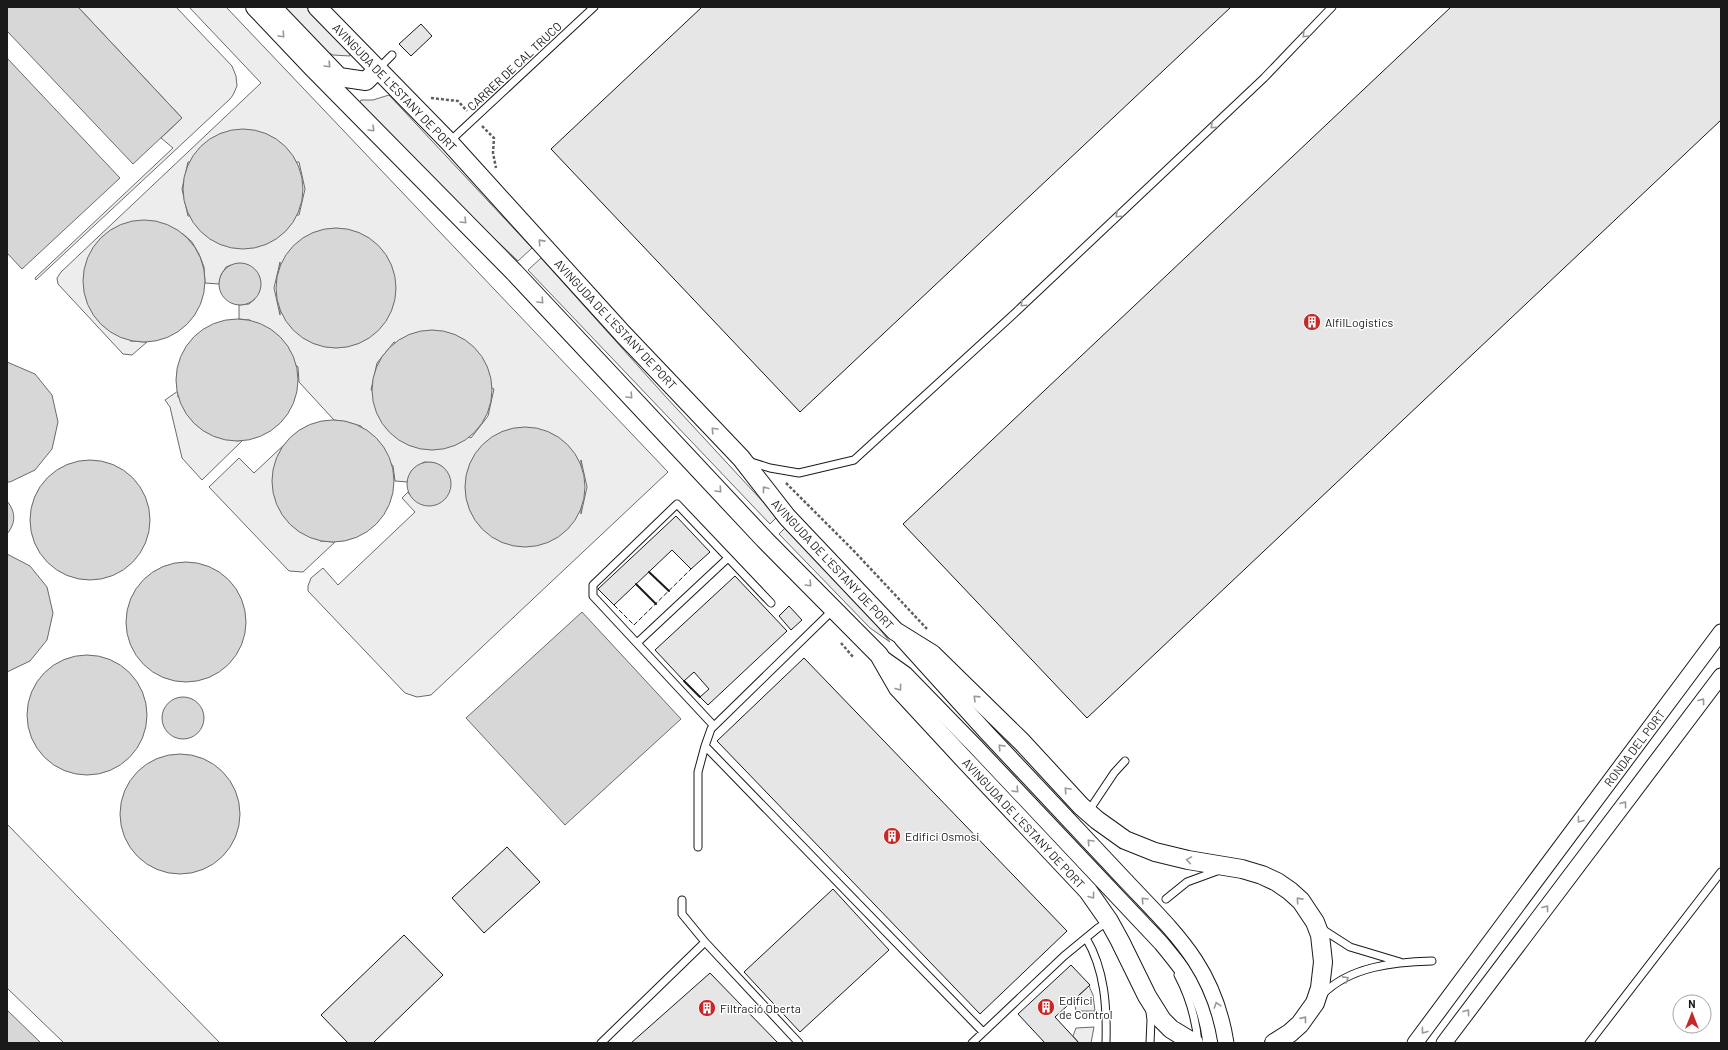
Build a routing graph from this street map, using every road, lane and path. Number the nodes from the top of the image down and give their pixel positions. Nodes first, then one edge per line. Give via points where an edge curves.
1 (255, 7) edge
2 (272, 7) edge
3 (317, 7) edge
4 (594, 7) edge
5 (1332, 7) edge
6 (392, 55) dead end
7 (378, 69) junction
8 (428, 97) dead end
9 (474, 119) junction
10 (449, 142) junction
11 (496, 170) dead end
12 (741, 458) junction
13 (770, 468) junction
14 (728, 558) junction
15 (770, 603) dead end
16 (834, 609) junction
17 (895, 631) junction
18 (1721, 632) edge
19 (931, 633) dead end
20 (637, 643) junction
21 (879, 655) junction
22 (1721, 676) edge
23 (714, 726) junction
24 (704, 746) junction
25 (1125, 761) dead end
26 (1088, 812) junction
27 (698, 847) dead end
28 (1242, 869) junction
29 (1721, 872) edge
30 (1166, 899) dead end
31 (682, 900) dead end
32 (1109, 921) junction
33 (1315, 922) junction
34 (1086, 938) junction
35 (705, 942) junction
36 (1161, 943) junction
37 (1432, 961) dead end
38 (1402, 962) junction
39 (1147, 996) junction
40 (1315, 1003) junction
41 (983, 1032) junction
42 (601, 1043) edge
43 (799, 1043) edge
44 (972, 1043) edge
45 (1106, 1043) edge
46 (1150, 1043) edge
47 (1194, 1043) edge
48 (1198, 1043) edge
49 (1212, 1043) edge
50 (1226, 1043) edge
51 (1274, 1043) edge
52 (1415, 1043) edge
53 (1444, 1043) edge
54 (1589, 1043) edge

1 -> 16 street, AVINGUDA DE L'ESTANY DE PORT via 514,272 763,538
2 -> 7 street via 339,77 366,81
3 - 7 street, AVINGUDA DE L'ESTANY DE PORT
4 - 9 lane, CARRER DE CAL TRUCO
5 -> 13 lane via 1258,83 1016,312 854,460 799,473
6 - 7 lane
7 - 10 street, AVINGUDA DE L'ESTANY DE PORT
8 - 9 path, AVINGUDA DE L'ESTANY DE PORT via 458,101
9 - 10 lane, CARRER DE CAL TRUCO
9 - 11 path, AVINGUDA DE L'ESTANY DE PORT via 494,138
12 -> 10 street, AVINGUDA DE L'ESTANY DE PORT via 623,334
12 - 13 lane
17 -> 12 street, AVINGUDA DE L'ESTANY DE PORT via 787,517
13 - 19 path, AVINGUDA DE L'ESTANY DE PORT via 848,545
14 - 15 lane
14 - 20 lane
14 - 20 lane via 678,504 593,585 593,596
16 - 21 street, AVINGUDA DE L'ESTANY DE PORT
16 - 23 lane
26 -> 17 street, AVINGUDA DE L'ESTANY DE PORT via 1022,742 932,654
50 -> 17 street, bridge via 1214,994 1176,933 987,733
18 -> 52 street, RONDA DEL PORT
20 - 23 lane
21 -> 32 street, AVINGUDA DE L'ESTANY DE PORT via 898,688 1088,891
21 -> 36 street via 905,674
53 -> 22 street
23 - 24 lane
24 - 27 lane via 698,772
24 - 41 lane
25 - 26 lane
28 -> 26 street, AVINGUDA DE L'ESTANY DE PORT via 1173,857 1139,846 1112,832
28 - 30 lane via 1226,869 1200,876 1187,882
33 -> 28 street, AVINGUDA DE L'ESTANY DE PORT via 1301,901 1290,891 1277,882
29 - 54 lane
31 - 35 lane via 682,914
32 - 34 lane
32 - 39 street, AVINGUDA DE L'ESTANY DE PORT
33 - 38 lane via 1350,946
33 - 40 street, AVINGUDA DE L'ESTANY DE PORT via 1323,962 1320,988
34 - 41 lane
34 - 45 lane via 1099,965 1105,993
35 - 42 lane
35 - 43 lane
36 - 48 lane via 1184,986 1195,1020
36 - 49 street via 1197,992 1208,1022
37 - 38 lane
40 -> 38 lane via 1332,987 1357,973
39 - 46 lane via 1152,1020
39 - 47 street, AVINGUDA DE L'ESTANY DE PORT via 1162,1020 1171,1029
51 -> 40 street, AVINGUDA DE L'ESTANY DE PORT via 1300,1024
41 - 44 lane

